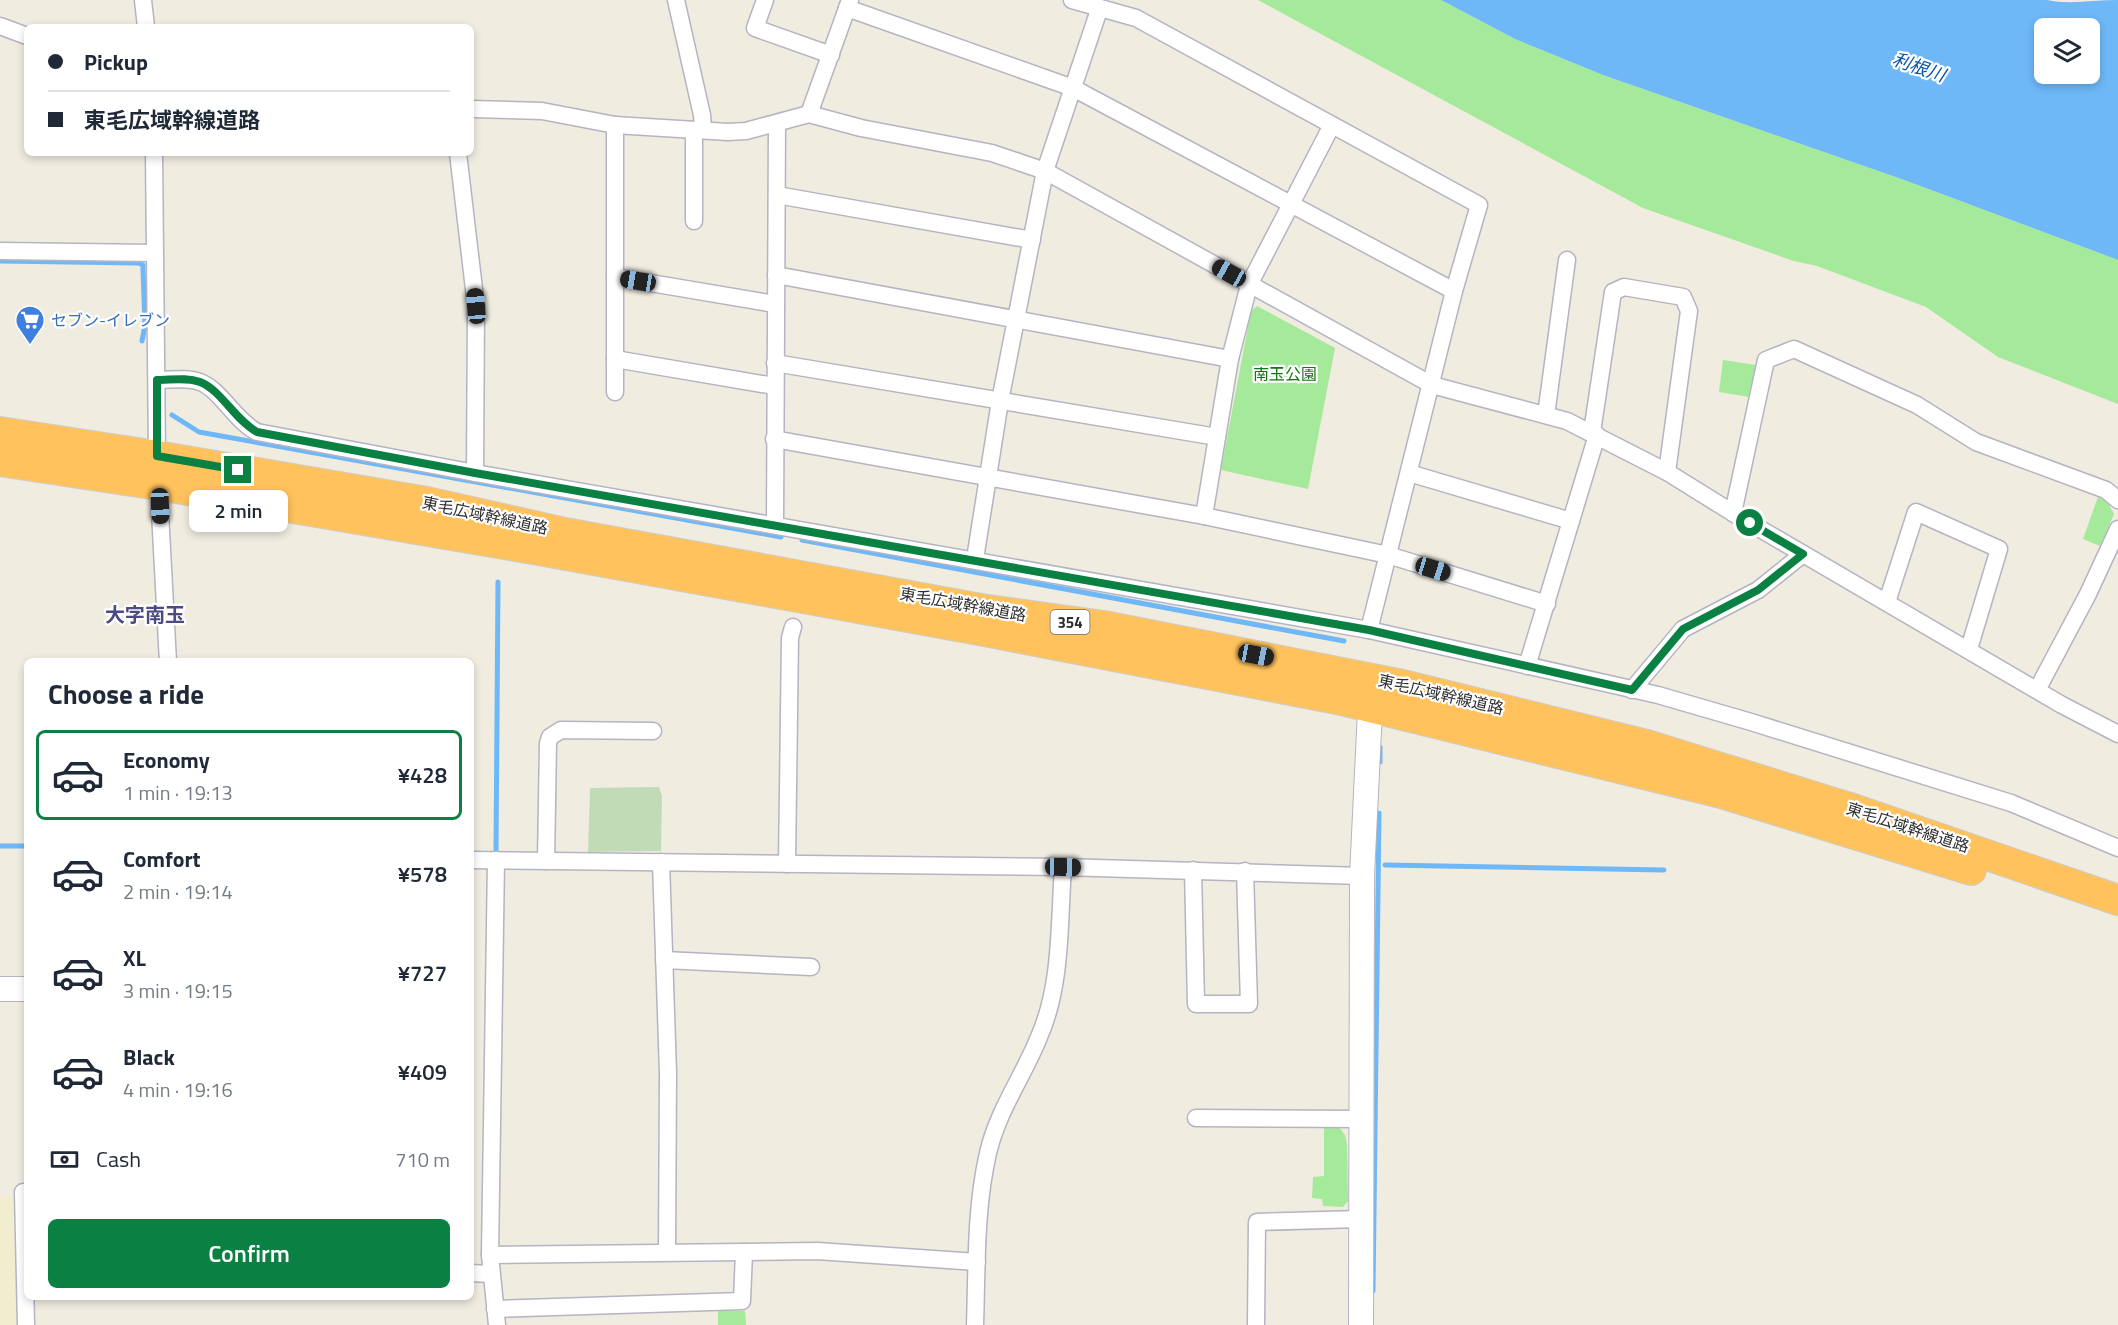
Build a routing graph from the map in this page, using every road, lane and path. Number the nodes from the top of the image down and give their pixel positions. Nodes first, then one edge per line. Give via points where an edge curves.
1 (143, 0) edge
2 (676, 0) edge
3 (765, 0) edge
4 (1072, 0) edge
5 (848, 4) edge
6 (1099, 10) junction
7 (146, 24) edge
8 (0, 26) edge
9 (24, 35) edge
10 (831, 55) junction
11 (1073, 88) junction
12 (474, 110) edge
13 (809, 114) junction
14 (777, 123) junction
15 (615, 125) junction
16 (1332, 125) junction
17 (698, 130) junction
18 (154, 156) edge
19 (458, 156) edge
20 (1045, 171) junction
21 (777, 195) junction
22 (1293, 204) junction
23 (694, 220) dead end
24 (1032, 240) junction
25 (0, 250) edge
26 (154, 253) junction
27 (1567, 260) dead end
28 (776, 275) junction
29 (615, 277) junction
30 (1249, 285) junction
31 (1454, 291) junction
32 (776, 304) junction
33 (1016, 320) junction
34 (615, 359) junction
35 (1230, 359) junction
36 (775, 363) junction
37 (157, 380) junction
38 (1432, 385) junction
39 (774, 386) junction
40 (615, 392) dead end
41 (1000, 401) junction
42 (1546, 415) junction
43 (0, 432) edge
44 (1594, 434) junction
45 (1217, 437) junction
46 (774, 439) junction
47 (0, 461) edge
48 (158, 470) junction
49 (1667, 472) junction
50 (475, 473) junction
51 (1409, 473) junction
52 (990, 478) junction
53 (2118, 500) edge
54 (1733, 513) junction
55 (1204, 516) junction
56 (1571, 521) junction
57 (775, 524) junction
58 (2118, 529) edge
59 (1803, 554) junction
60 (1388, 555) junction
61 (975, 559) junction
62 (1887, 602) junction
63 (1547, 604) junction
64 (793, 627) dead end
65 (1369, 630) junction
66 (1969, 649) junction
67 (168, 658) edge
68 (1527, 666) junction
69 (1372, 678) junction
70 (1632, 690) junction
71 (2037, 690) junction
72 (1370, 708) junction
73 (653, 731) dead end
74 (2118, 734) edge
75 (2118, 848) edge
76 (474, 860) edge
77 (496, 860) junction
78 (546, 861) junction
79 (661, 862) junction
80 (787, 864) junction
81 (1063, 867) junction
82 (1193, 870) junction
83 (1245, 871) junction
84 (1362, 876) junction
85 (2118, 900) edge
86 (2118, 921) edge
87 (664, 960) junction
88 (811, 967) dead end
89 (0, 989) edge
90 (24, 989) edge
91 (1196, 1118) dead end
92 (1361, 1119) junction
93 (24, 1192) edge
94 (1360, 1219) junction
95 (24, 1236) edge
96 (667, 1252) junction
97 (744, 1252) junction
98 (490, 1255) junction
99 (977, 1262) junction
100 (474, 1273) edge
101 (490, 1274) junction
102 (25, 1300) edge
103 (496, 1317) edge
104 (26, 1325) edge
105 (975, 1325) edge
106 (1256, 1325) edge
107 (1361, 1325) edge

1 - 7 street
2 - 17 street via 702,115
3 - 10 street via 755,28
4 - 6 street
5 - 10 street
5 - 11 street
6 - 11 street
6 - 16 street via 1136,18
8 - 9 street
10 - 13 street
11 - 20 street
11 - 22 street
12 - 15 street via 542,111
13 - 14 street
13 - 20 street via 992,153
14 - 17 street via 746,131
14 - 21 street
15 - 17 street
15 - 29 street
16 - 22 street
16 - 31 street via 1479,205
17 - 23 street
18 - 26 street
19 - 50 street via 476,306
20 - 24 street
20 - 30 street
21 - 24 street
21 - 28 street
22 - 30 street
22 - 31 street
24 - 33 street
25 - 26 street
26 - 37 street
27 - 42 street
28 - 32 street
28 - 33 street
29 - 32 street
29 - 34 street
30 - 35 street
30 - 38 street
31 - 38 street
32 - 36 street
33 - 35 street
33 - 41 street
34 - 39 street
34 - 40 street
35 - 45 street
36 - 39 street
36 - 41 street
37 - 48 street
37 - 50 street via 201,382 244,425 257,432
38 - 42 street
38 - 51 street
39 - 46 street
41 - 45 street
41 - 52 street
42 - 44 street
43 - 48 highway, 東毛広域幹線道路 / 354
44 - 49 street
44 - 49 street via 1613,292 1624,287 1683,297 1689,311
44 - 56 street
45 - 55 street
46 - 52 street
46 - 57 street
47 - 48 highway, 東毛広域幹線道路 / 354
48 - 67 street
48 - 69 highway, 東毛広域幹線道路 / 354 via 427,502 565,532 981,609 1104,626
48 - 72 highway, 東毛広域幹線道路 / 354
49 - 54 street
50 - 57 street
51 - 56 street
51 - 60 street
52 - 55 street
52 - 61 street
53 - 54 street via 2106,490 1976,442 1917,405 1794,350 1766,360
54 - 59 street
55 - 60 street
56 - 63 street
57 - 61 street
58 - 71 street
59 - 62 street
59 - 70 street via 1758,590 1683,629
60 - 63 street
60 - 65 street
61 - 65 street
62 - 66 street
62 - 66 street via 1916,512 1999,549
63 - 68 street
64 - 80 street
65 - 68 street
66 - 71 street
68 - 70 street
69 - 72 street
69 - 85 highway, 東毛広域幹線道路 / 354 via 1647,745 1873,816
70 - 75 street via 1751,722 2011,803
71 - 74 street
72 - 84 street
72 - 86 highway, 東毛広域幹線道路 / 354 via 1721,793 1956,865
73 - 78 street via 561,730 550,737
76 - 77 street
77 - 78 street
77 - 98 street
78 - 79 street
79 - 80 street
79 - 87 street
80 - 81 street
81 - 82 street
81 - 99 street via 1054,992 1040,1037 996,1125 978,1209
82 - 83 street
82 - 83 street via 1196,1004 1250,1004
83 - 84 street
84 - 92 street
87 - 88 street
87 - 96 street
89 - 90 street
91 - 92 street
92 - 94 street
93 - 95 street
94 - 106 street via 1257,1222
94 - 107 street
96 - 97 street
96 - 98 street
97 - 99 street via 817,1251
97 - 103 street via 742,1301
98 - 101 street
99 - 105 street
100 - 101 street
101 - 103 street
102 - 104 street

